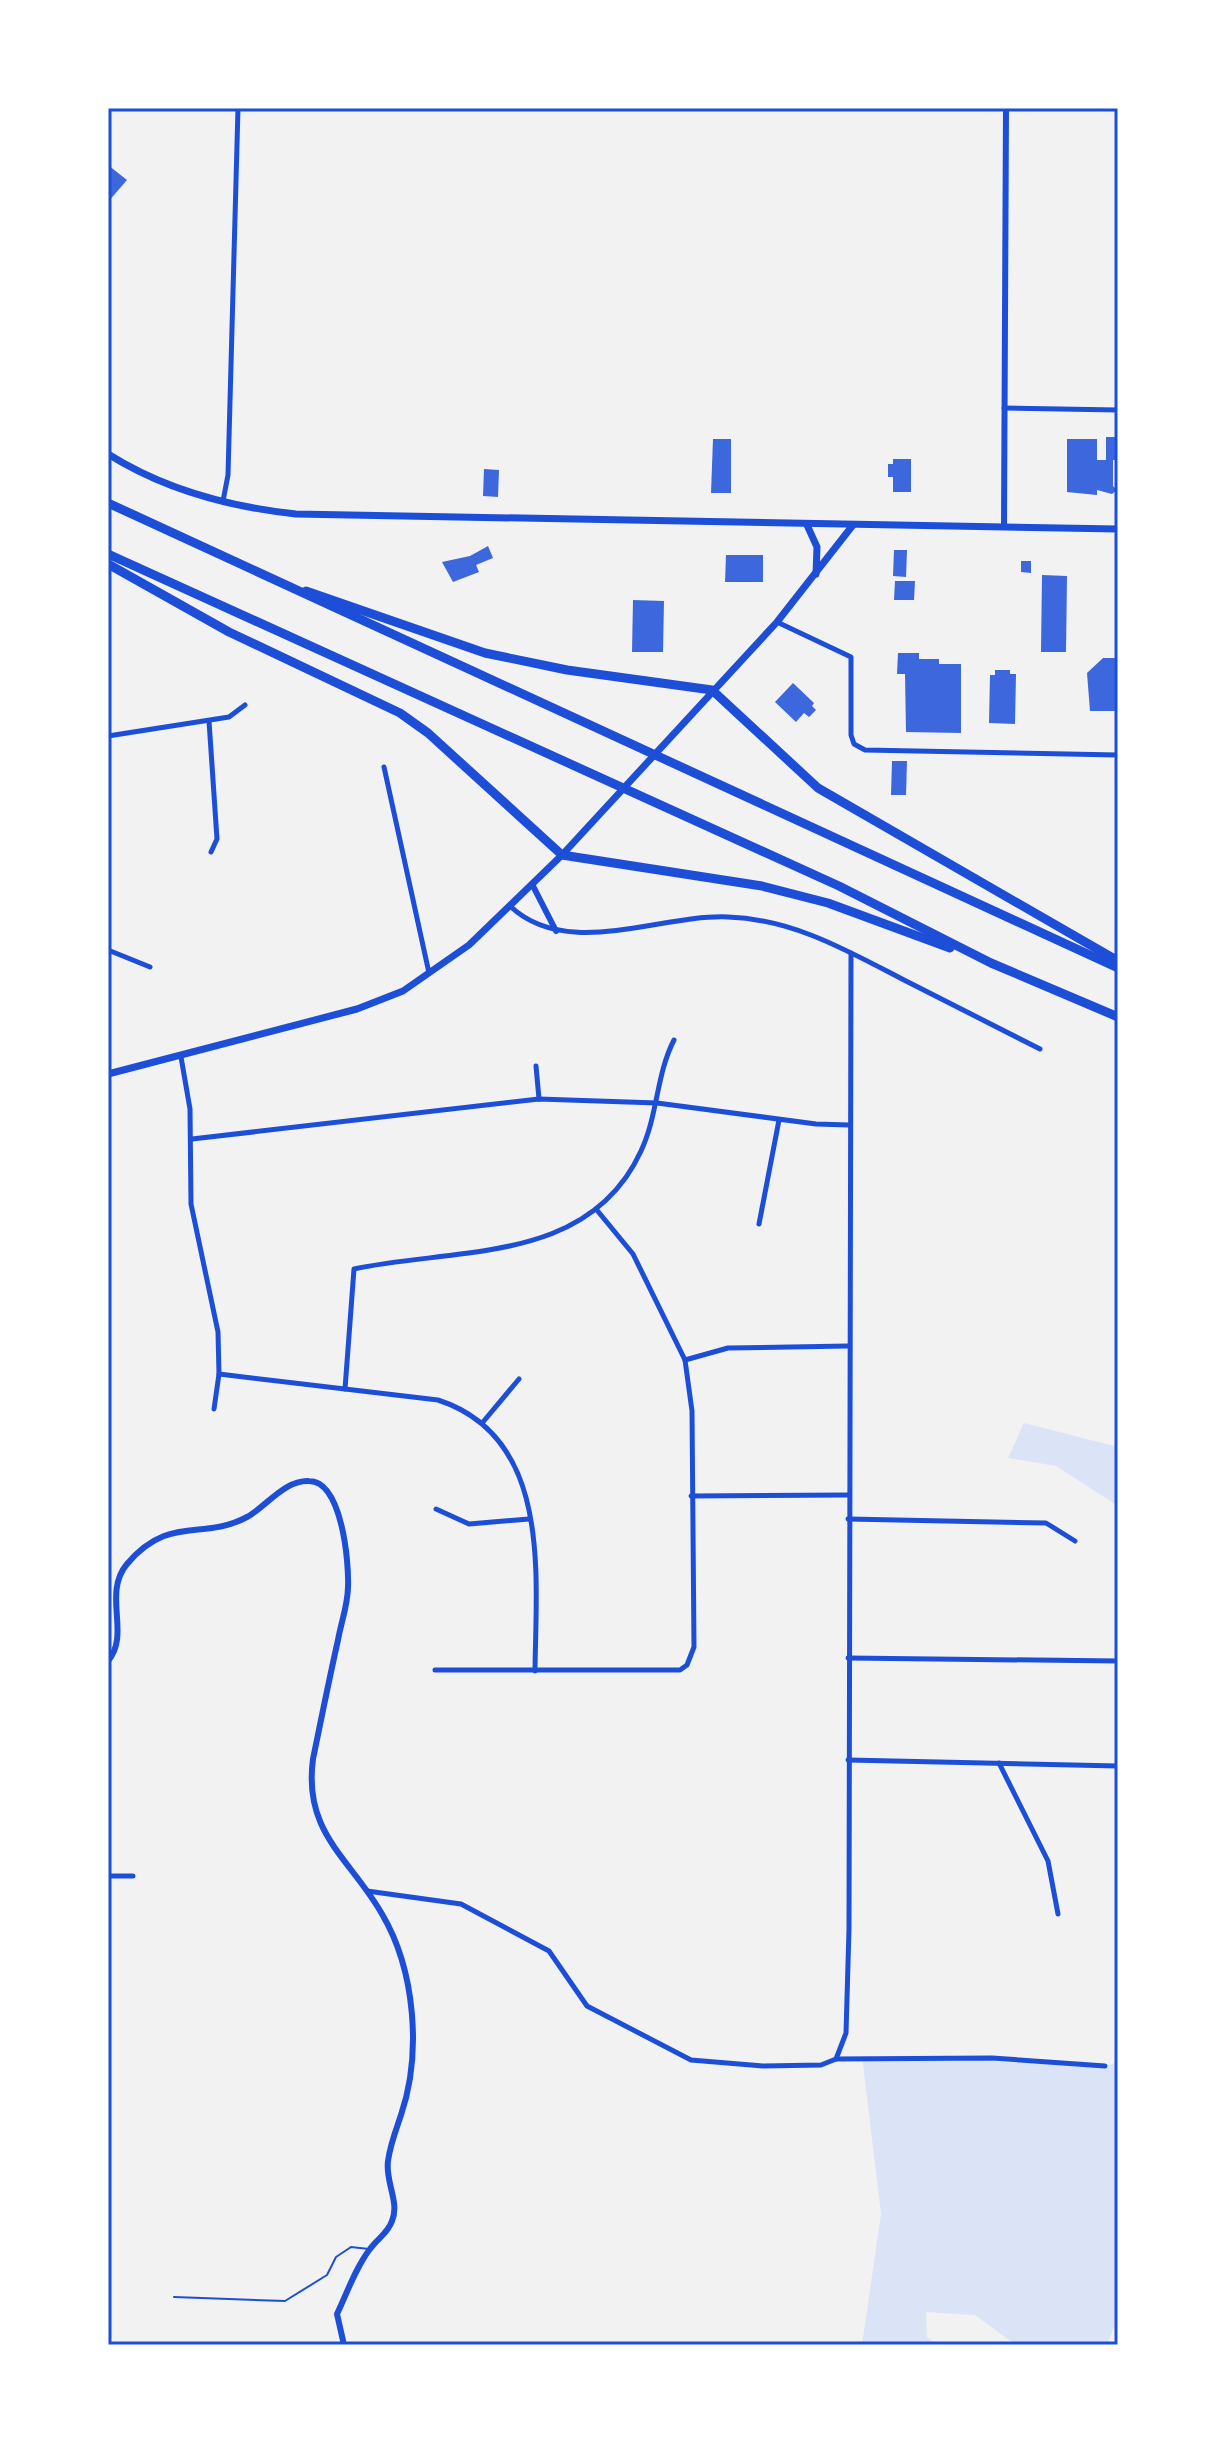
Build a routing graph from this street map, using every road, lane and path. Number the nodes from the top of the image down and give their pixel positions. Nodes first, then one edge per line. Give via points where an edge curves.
1 (238, 108) edge
2 (1006, 108) edge
3 (1004, 408) junction
4 (1118, 410) edge
5 (108, 454) edge
6 (223, 502) junction
7 (108, 503) edge
8 (807, 525) junction
9 (853, 525) junction
10 (1004, 527) junction
11 (1118, 529) edge
12 (108, 554) edge
13 (108, 564) edge
14 (816, 574) junction
15 (276, 582) junction
16 (777, 622) junction
17 (712, 690) junction
18 (245, 705) dead end
19 (209, 721) junction
20 (108, 736) edge
21 (1118, 755) edge
22 (384, 767) dead end
23 (211, 852) dead end
24 (562, 855) junction
25 (532, 884) junction
26 (510, 905) junction
27 (556, 931) junction
28 (108, 950) edge
29 (851, 953) junction
30 (1118, 961) edge
31 (991, 963) junction
32 (150, 967) dead end
33 (1118, 968) edge
34 (430, 974) junction
35 (1118, 1017) edge
36 (674, 1040) dead end
37 (1040, 1049) dead end
38 (181, 1057) junction
39 (536, 1066) dead end
40 (108, 1074) edge
41 (539, 1099) junction
42 (657, 1103) junction
43 (779, 1120) junction
44 (849, 1125) junction
45 (192, 1139) junction
46 (596, 1209) junction
47 (759, 1224) dead end
48 (848, 1346) junction
49 (685, 1360) junction
50 (219, 1374) junction
51 (519, 1379) dead end
52 (345, 1389) junction
53 (214, 1409) dead end
54 (483, 1422) junction
55 (848, 1495) junction
56 (691, 1496) junction
57 (436, 1509) dead end
58 (529, 1519) junction
59 (848, 1519) junction
60 (1075, 1541) dead end
61 (848, 1658) junction
62 (108, 1661) edge
63 (1118, 1661) edge
64 (435, 1670) dead end
65 (535, 1671) junction
66 (848, 1760) junction
67 (998, 1762) junction
68 (1118, 1766) edge
69 (108, 1876) edge
70 (133, 1876) dead end
71 (366, 1891) junction
72 (1058, 1914) dead end
73 (836, 2059) junction
74 (1105, 2066) dead end
75 (370, 2249) junction
76 (174, 2297) dead end
77 (344, 2345) edge

1 - 6 street
2 - 3 street
3 - 4 street
3 - 10 street
5 - 6 main road via 162,483
6 - 8 main road via 311,514
7 - 15 highway
8 - 9 main road
8 - 14 main road via 817,547
9 - 10 main road
9 - 14 main road
10 - 11 main road
12 - 31 highway via 839,886
13 - 24 highway via 229,632 400,713
14 - 16 main road
15 - 17 highway via 485,653
15 - 33 highway
16 - 17 main road
16 - 21 street via 851,657 851,735 865,750
17 - 24 main road
17 - 30 highway via 818,788
18 - 19 street via 229,717
19 - 20 street
19 - 23 street via 217,839
22 - 34 street
24 - 25 main road
24 - 31 highway via 762,886 828,903
25 - 26 main road
25 - 27 street
26 - 27 street
26 - 34 main road
27 - 29 street via 727,916 806,931
28 - 32 street
29 - 37 street
29 - 44 street
31 - 35 highway
34 - 38 main road via 357,1009
36 - 42 street via 665,1057
38 - 40 main road
38 - 45 street
39 - 41 street
41 - 42 street
41 - 45 street
42 - 43 street
42 - 46 street via 634,1165
43 - 44 street
43 - 47 street
44 - 48 street
45 - 50 street via 191,1204 214,1300
46 - 49 street via 633,1254
46 - 52 street via 537,1241 354,1269
48 - 49 street via 728,1348
48 - 55 street
49 - 56 street via 692,1411
50 - 52 street
50 - 53 street
51 - 54 street
52 - 54 street via 438,1400
54 - 58 street via 515,1461
55 - 56 street
55 - 59 street
56 - 65 street via 694,1647 687,1665 680,1670
57 - 58 street via 469,1524
58 - 65 street via 536,1575
59 - 60 street via 1046,1523
59 - 61 street
61 - 63 street
61 - 66 street
62 - 71 street via 116,1649 114,1592 119,1576 153,1542 186,1528 235,1524 295,1484 309,1481 328,1489 343,1537 348,1588 310,1782 320,1826
64 - 65 street
66 - 67 street
66 - 73 street via 846,2033
67 - 68 street
67 - 72 street via 1048,1861
69 - 70 street
71 - 73 street via 461,1904 549,1951 587,2006 691,2060 763,2066 821,2065
71 - 75 street via 400,1951 412,2012 412,2046 388,2160 394,2217
73 - 74 street via 992,2058
75 - 76 lane via 351,2247 336,2257 327,2275 285,2301
75 - 77 street via 337,2314

